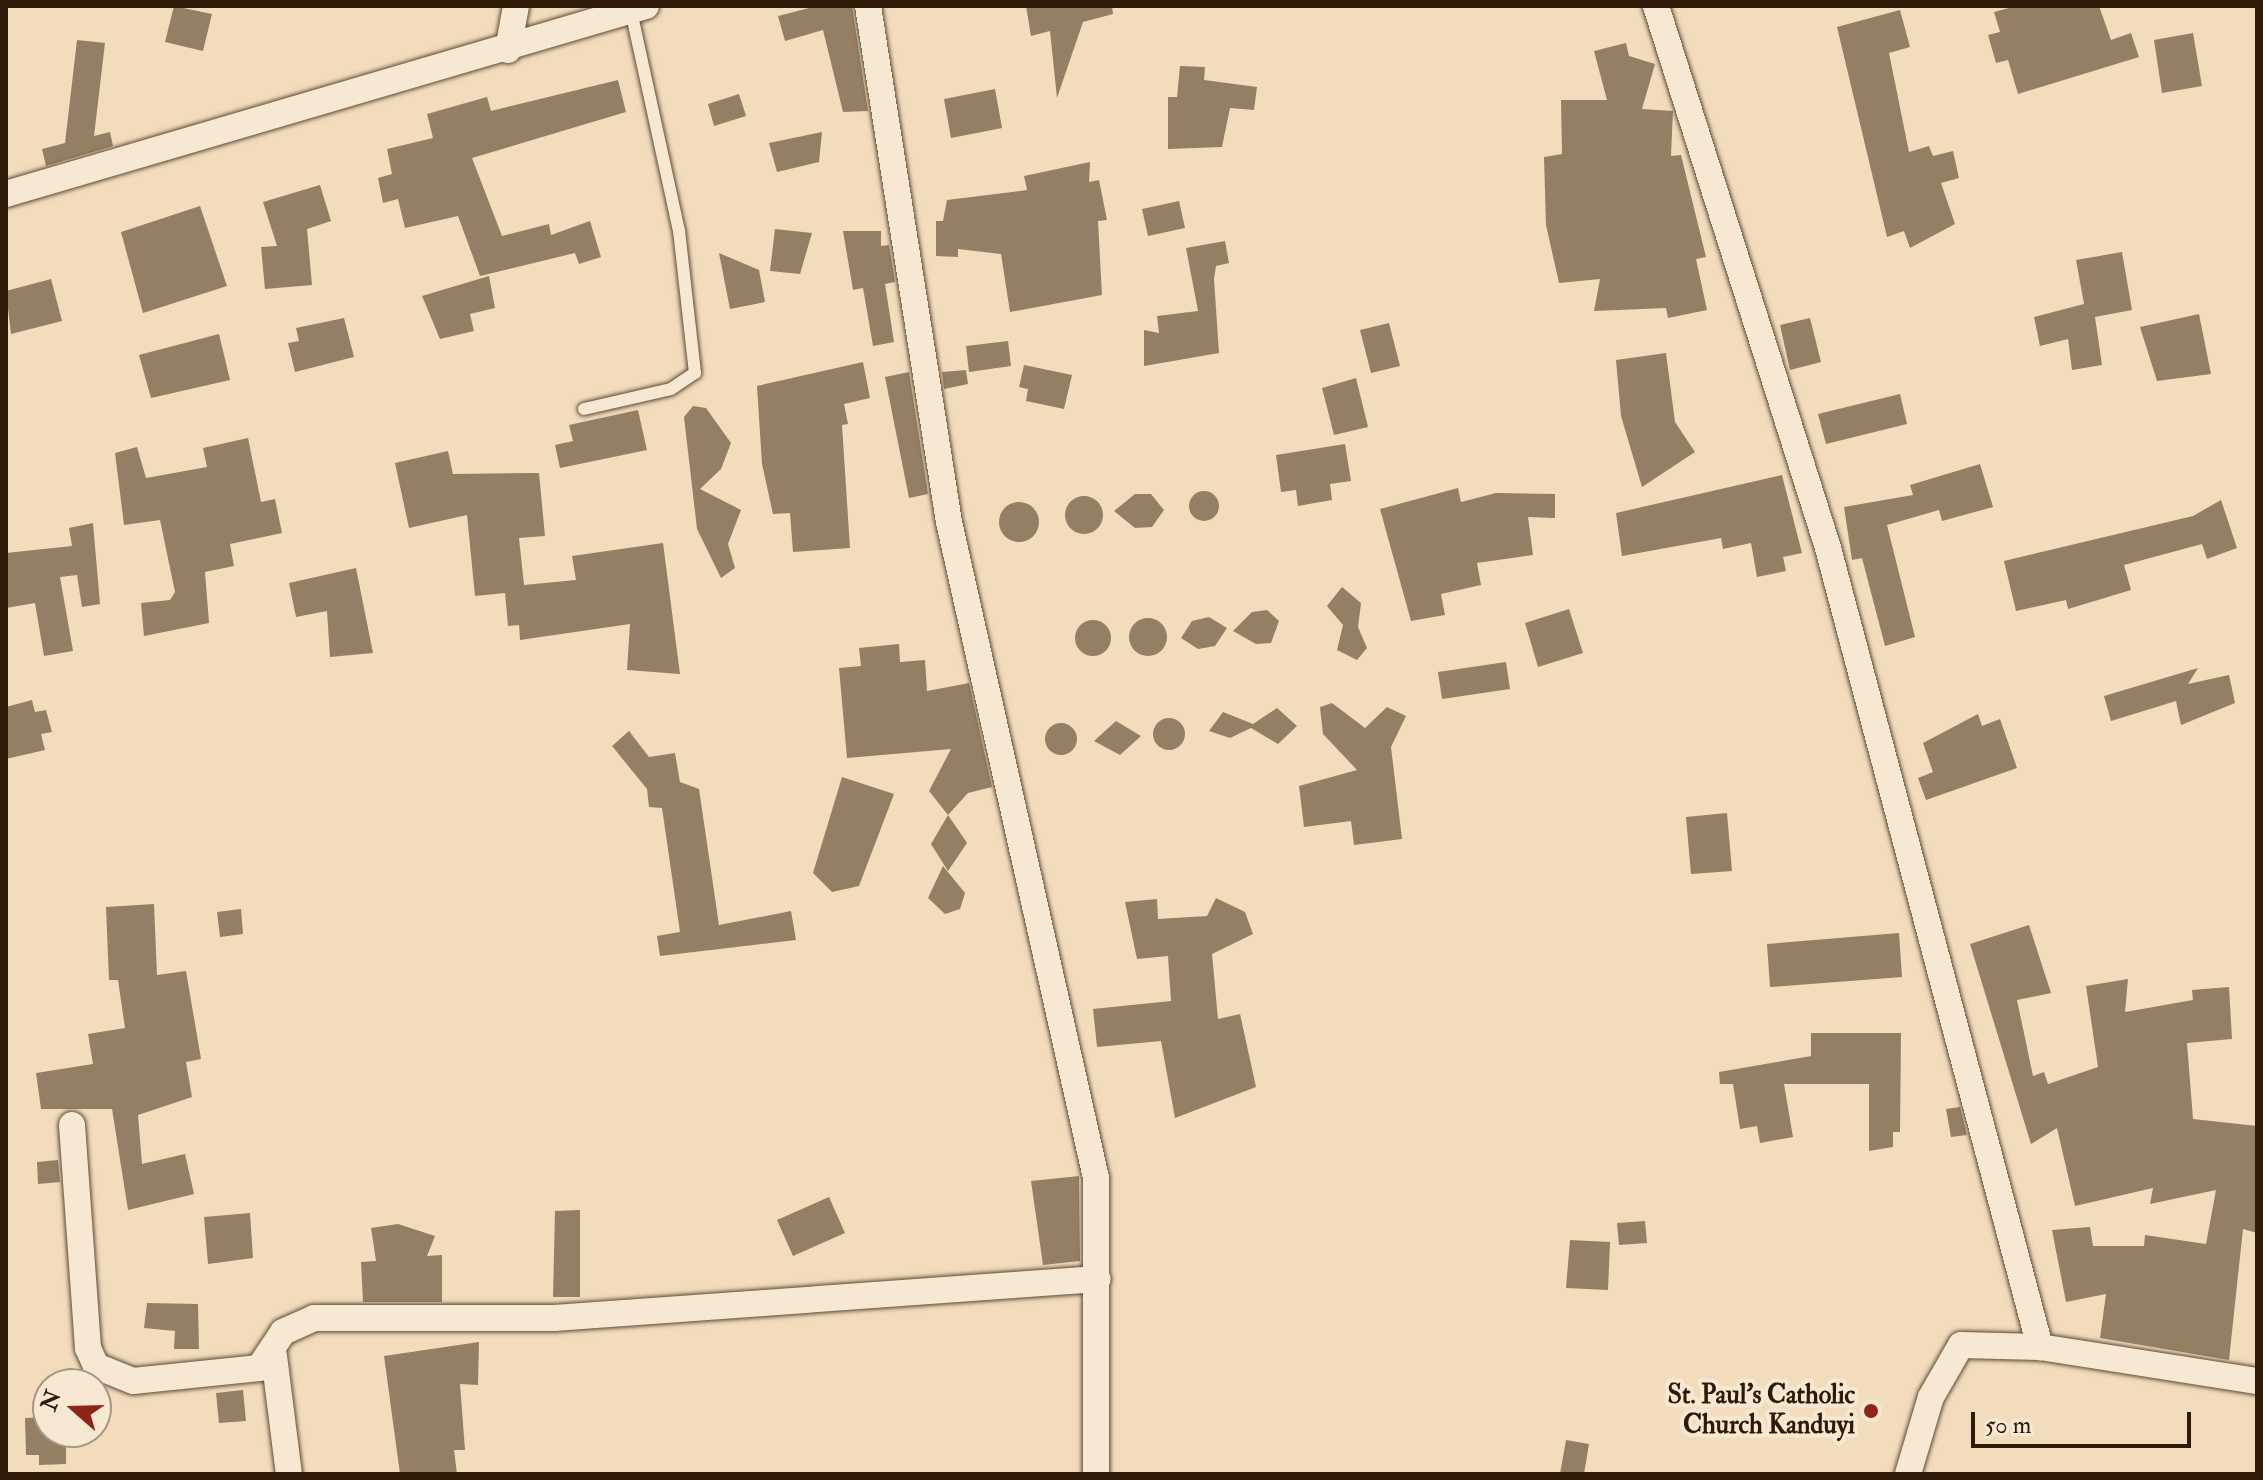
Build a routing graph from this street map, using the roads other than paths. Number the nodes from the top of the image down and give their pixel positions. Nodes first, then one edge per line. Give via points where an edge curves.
1 (516, 6) edge
2 (868, 6) edge
3 (1656, 6) edge
4 (638, 8) edge
5 (508, 50) junction
6 (6, 194) edge
7 (584, 409) dead end
8 (72, 1125) dead end
9 (1098, 1279) junction
10 (2040, 1347) junction
11 (274, 1356) junction
12 (2257, 1381) edge
13 (289, 1474) edge
14 (1096, 1474) edge
15 (1908, 1474) edge

1 - 5 street
2 - 9 street via 949,522 1096,1178
3 - 10 street via 1828,548
4 - 5 street
4 - 7 lane via 679,231 695,373 671,389
5 - 6 street
8 - 11 street via 88,1348 96,1366 133,1381 259,1368
9 - 11 street via 554,1318 314,1318 283,1332
9 - 14 street
10 - 12 street
10 - 15 street via 1961,1345 1931,1397
11 - 13 street

